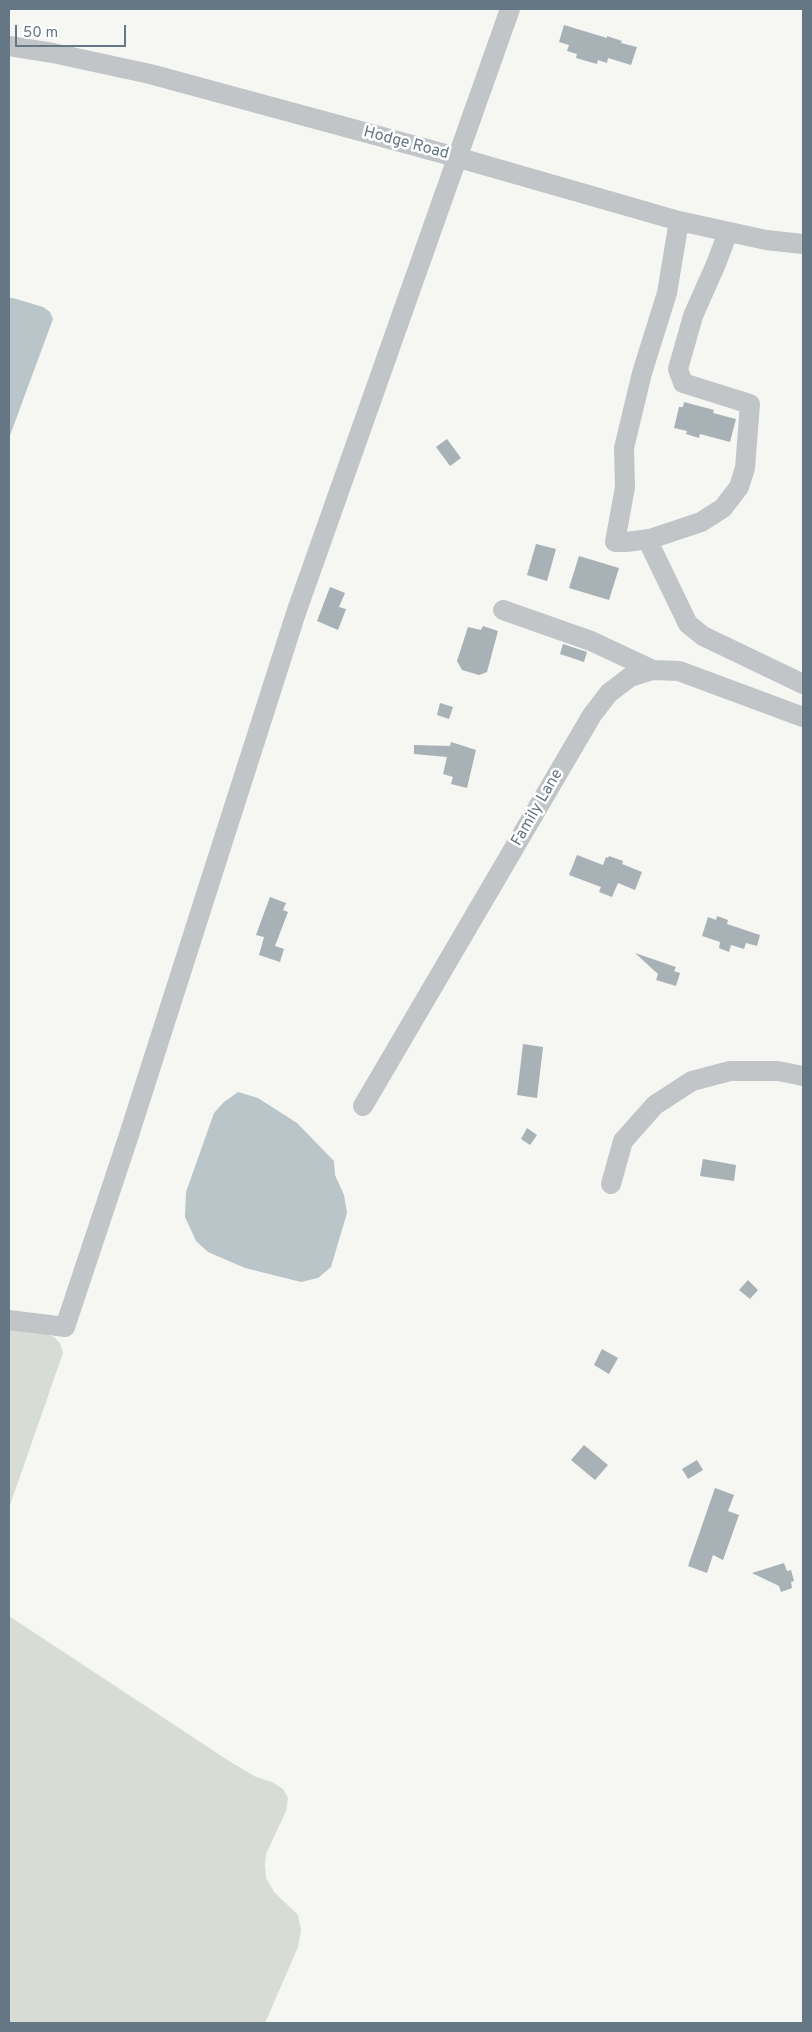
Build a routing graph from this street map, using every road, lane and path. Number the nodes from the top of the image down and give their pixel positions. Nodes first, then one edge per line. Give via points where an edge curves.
1 (510, 9) edge
2 (9, 46) edge
3 (456, 158) junction
4 (679, 221) junction
5 (728, 232) junction
6 (803, 244) edge
7 (647, 539) junction
8 (503, 610) dead end
9 (653, 670) junction
10 (803, 684) edge
11 (803, 717) edge
12 (803, 1076) edge
13 (363, 1106) dead end
14 (610, 1184) dead end
15 (9, 1320) edge

1 - 3 street
2 - 3 street, Hodge Road via 150,74
3 - 4 street, Hodge Road
3 - 15 street via 296,613 65,1328
4 - 5 street, Hodge Road
4 - 7 street via 667,293 642,373 624,448 625,488 615,542
5 - 6 street, Hodge Road
5 - 7 street via 692,316 678,369 683,383 750,404 746,468 739,487 723,508 701,522
7 - 10 street via 688,624 703,636
8 - 9 street via 591,641
9 - 11 street, Family Lane via 679,672
9 - 13 street, Family Lane via 630,677 609,693 592,715
12 - 14 street via 778,1070 730,1071 692,1081 655,1105 623,1142

